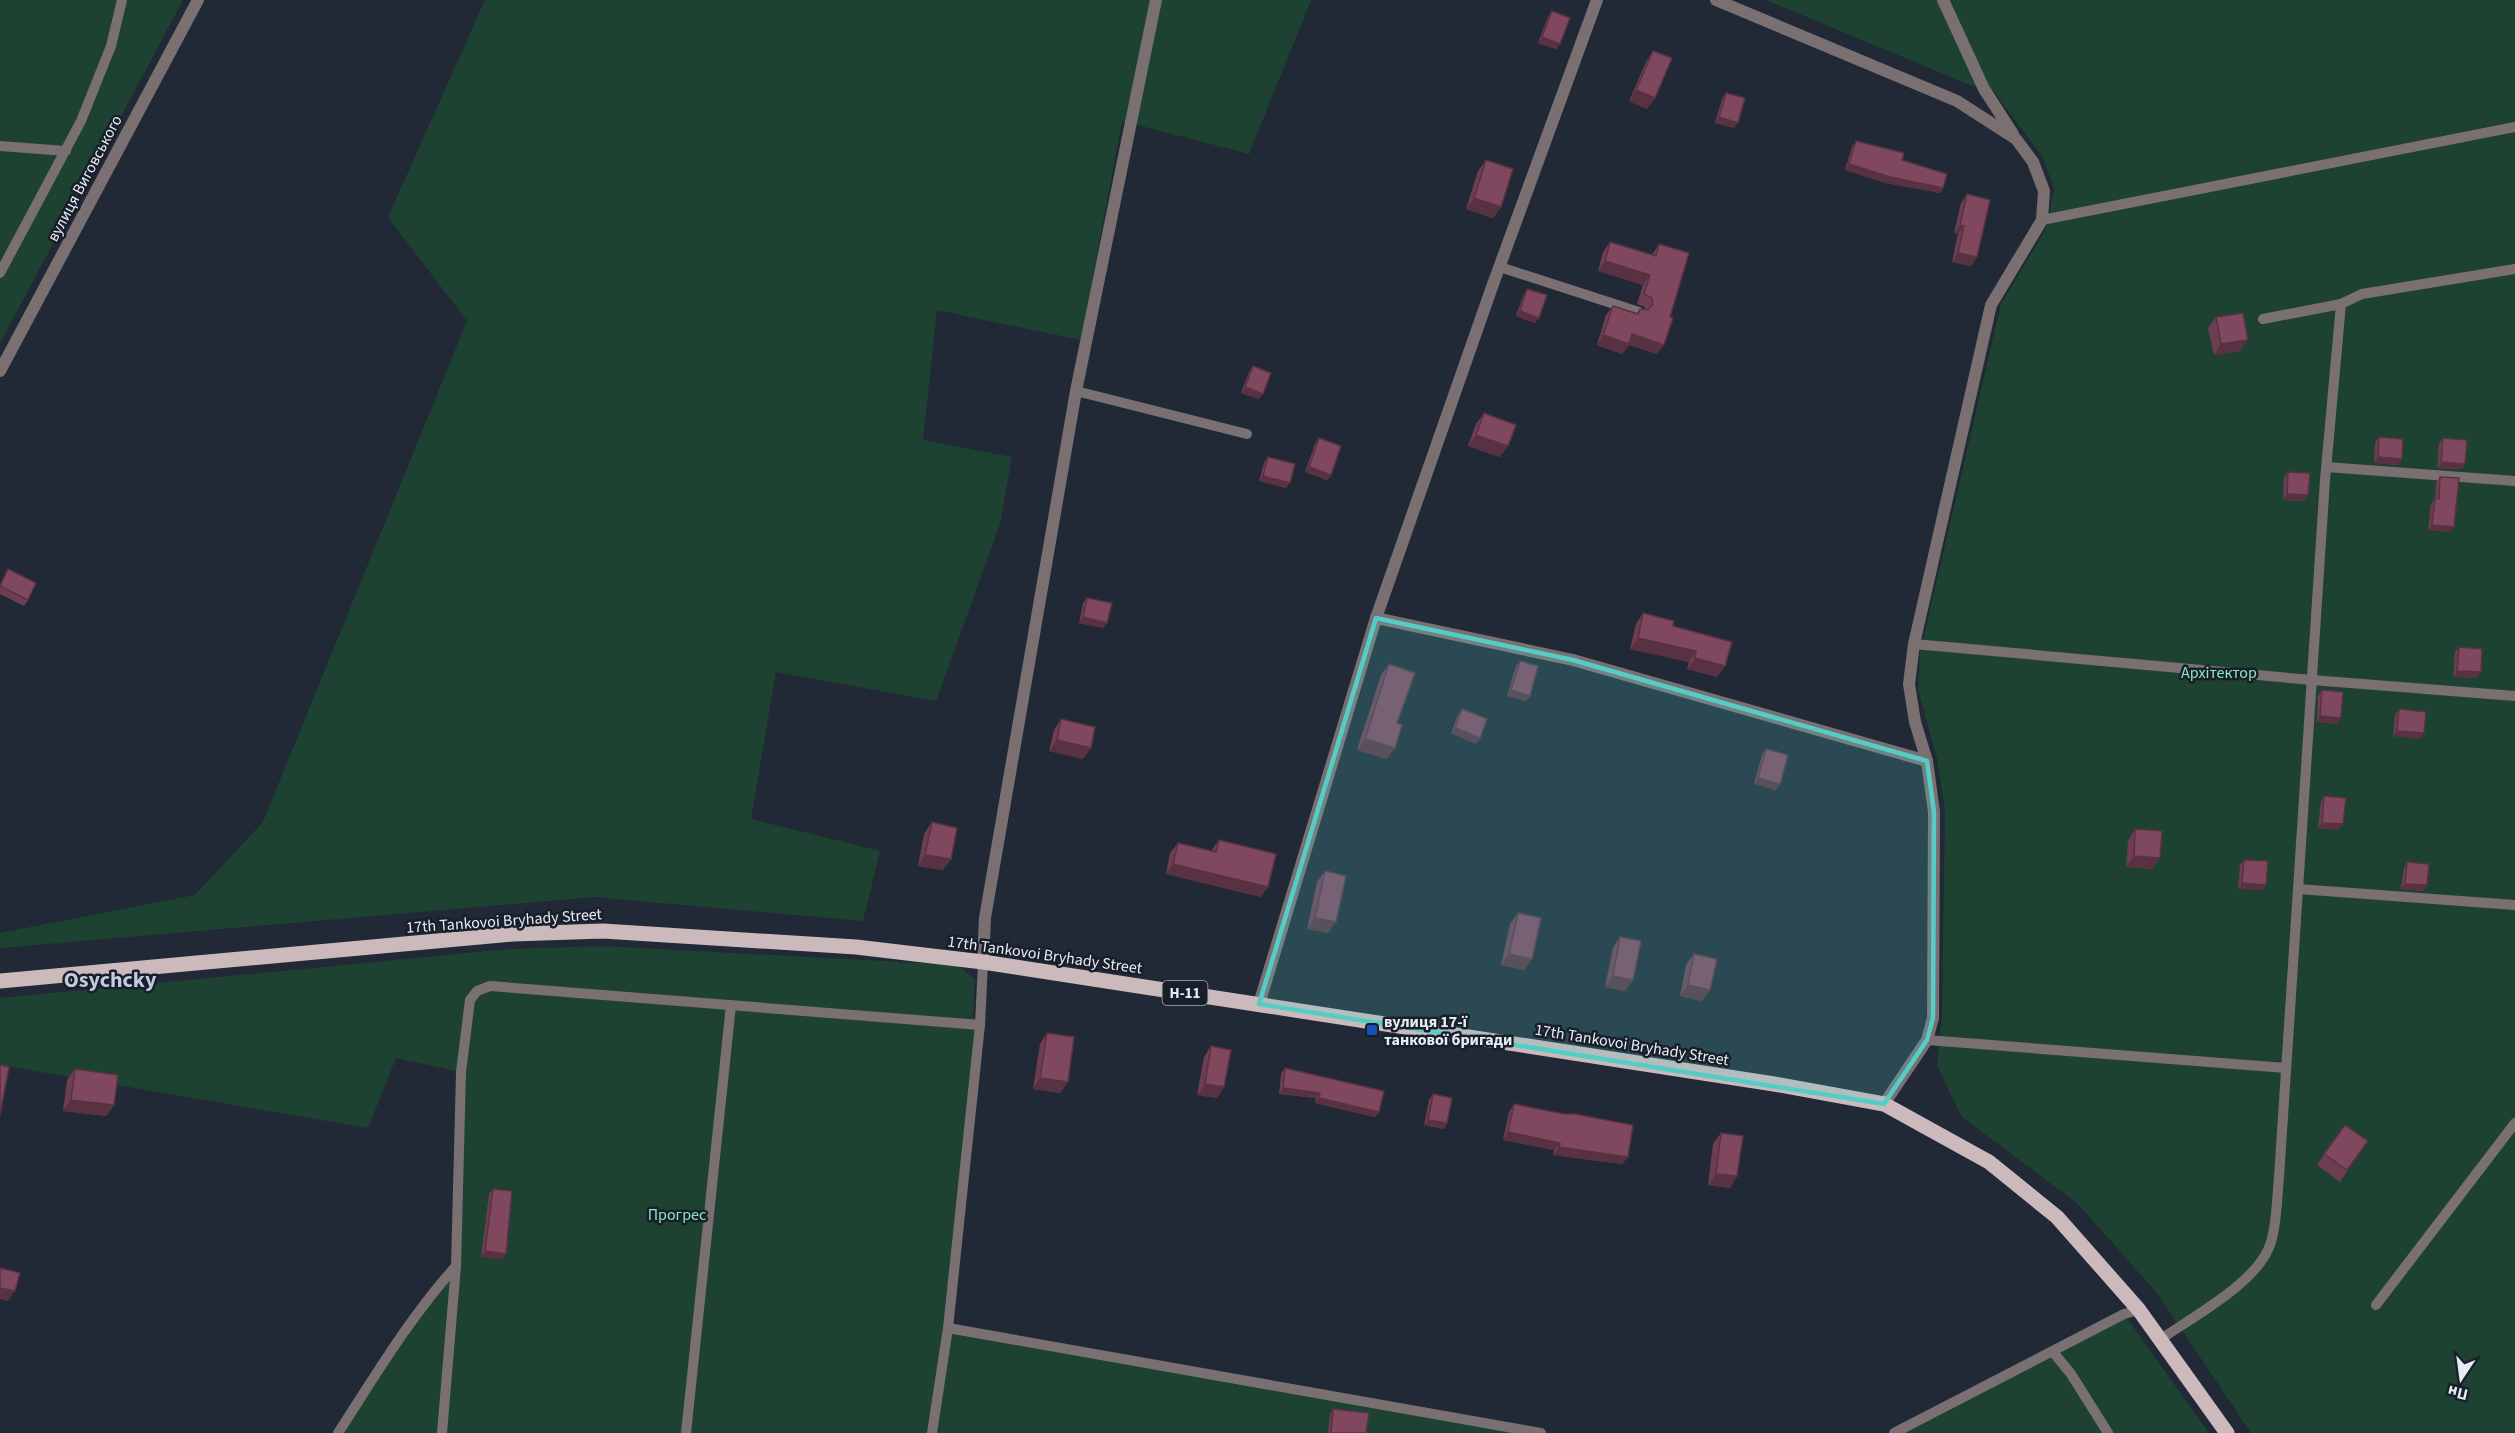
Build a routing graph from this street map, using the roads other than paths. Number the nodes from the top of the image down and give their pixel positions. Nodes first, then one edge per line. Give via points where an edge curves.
1 (122, 0) edge
2 (198, 0) edge
3 (1156, 0) edge
4 (1596, 0) edge
5 (1716, 0) edge
6 (1943, 0) edge
7 (2515, 126) edge
8 (2016, 139) junction
9 (0, 147) edge
10 (66, 151) junction
11 (2042, 220) junction
12 (1500, 267) junction
13 (2515, 269) edge
14 (0, 273) edge
15 (2341, 304) junction
16 (1639, 312) edge
17 (2263, 319) dead end
18 (0, 371) edge
19 (1076, 391) junction
20 (1247, 434) dead end
21 (2326, 467) junction
22 (2515, 481) edge
23 (1376, 618) junction
24 (1914, 644) junction
25 (2312, 680) junction
26 (2515, 696) edge
27 (1927, 761) junction
28 (2298, 889) junction
29 (2515, 904) edge
30 (983, 962) junction
31 (0, 981) edge
32 (1259, 1004) junction
33 (731, 1005) junction
34 (980, 1025) junction
35 (1927, 1040) junction
36 (2286, 1068) junction
37 (1884, 1104) junction
38 (2515, 1123) edge
39 (456, 1266) junction
40 (2376, 1305) dead end
41 (2139, 1310) junction
42 (948, 1328) junction
43 (2161, 1339) junction
44 (2053, 1352) junction
45 (338, 1433) edge
46 (442, 1433) edge
47 (686, 1433) edge
48 (932, 1433) edge
49 (1541, 1433) edge
50 (1894, 1433) edge
51 (2108, 1433) edge
52 (2227, 1433) edge

1 - 10 lane via 111,46
2 - 18 street, вулиця Виговського
3 - 19 street
4 - 12 street
5 - 8 street via 1957,101
6 - 8 street via 1984,88
7 - 11 lane
8 - 11 street via 2033,162 2044,191
9 - 10 lane
10 - 14 lane
11 - 24 street via 1991,305
12 - 16 lane
12 - 23 street
13 - 15 lane via 2362,294
15 - 17 lane
15 - 21 lane
19 - 20 lane
19 - 30 street via 985,918
21 - 22 lane
21 - 25 lane
23 - 27 street via 1573,660
23 - 32 street
24 - 25 lane
24 - 27 street via 1909,684
25 - 26 lane
25 - 28 lane
27 - 35 street via 1934,812 1933,1018
28 - 29 lane
28 - 36 lane
30 - 31 main road, 17th Tankovoi Bryhady Street / Н-11 via 856,947 603,931 513,934
30 - 32 main road, 17th Tankovoi Bryhady Street / Н-11
30 - 34 lane
32 - 37 main road, 17th Tankovoi Bryhady Street / Н-11
33 - 34 lane
33 - 39 lane via 490,986 477,991 470,1000 461,1072
33 - 47 lane
34 - 42 lane
35 - 36 lane
35 - 37 street
36 - 43 lane via 2272,1240 2264,1260 2252,1275
37 - 41 main road, 17th Tankovoi Bryhady Street / Н-11 via 1989,1162 2057,1217
38 - 40 lane
39 - 45 lane via 406,1328
39 - 46 lane
41 - 43 main road, 17th Tankovoi Bryhady Street / Н-11
41 - 44 lane
42 - 48 lane
42 - 49 lane
43 - 52 main road, 17th Tankovoi Bryhady Street / Н-11
44 - 50 lane
44 - 51 lane

